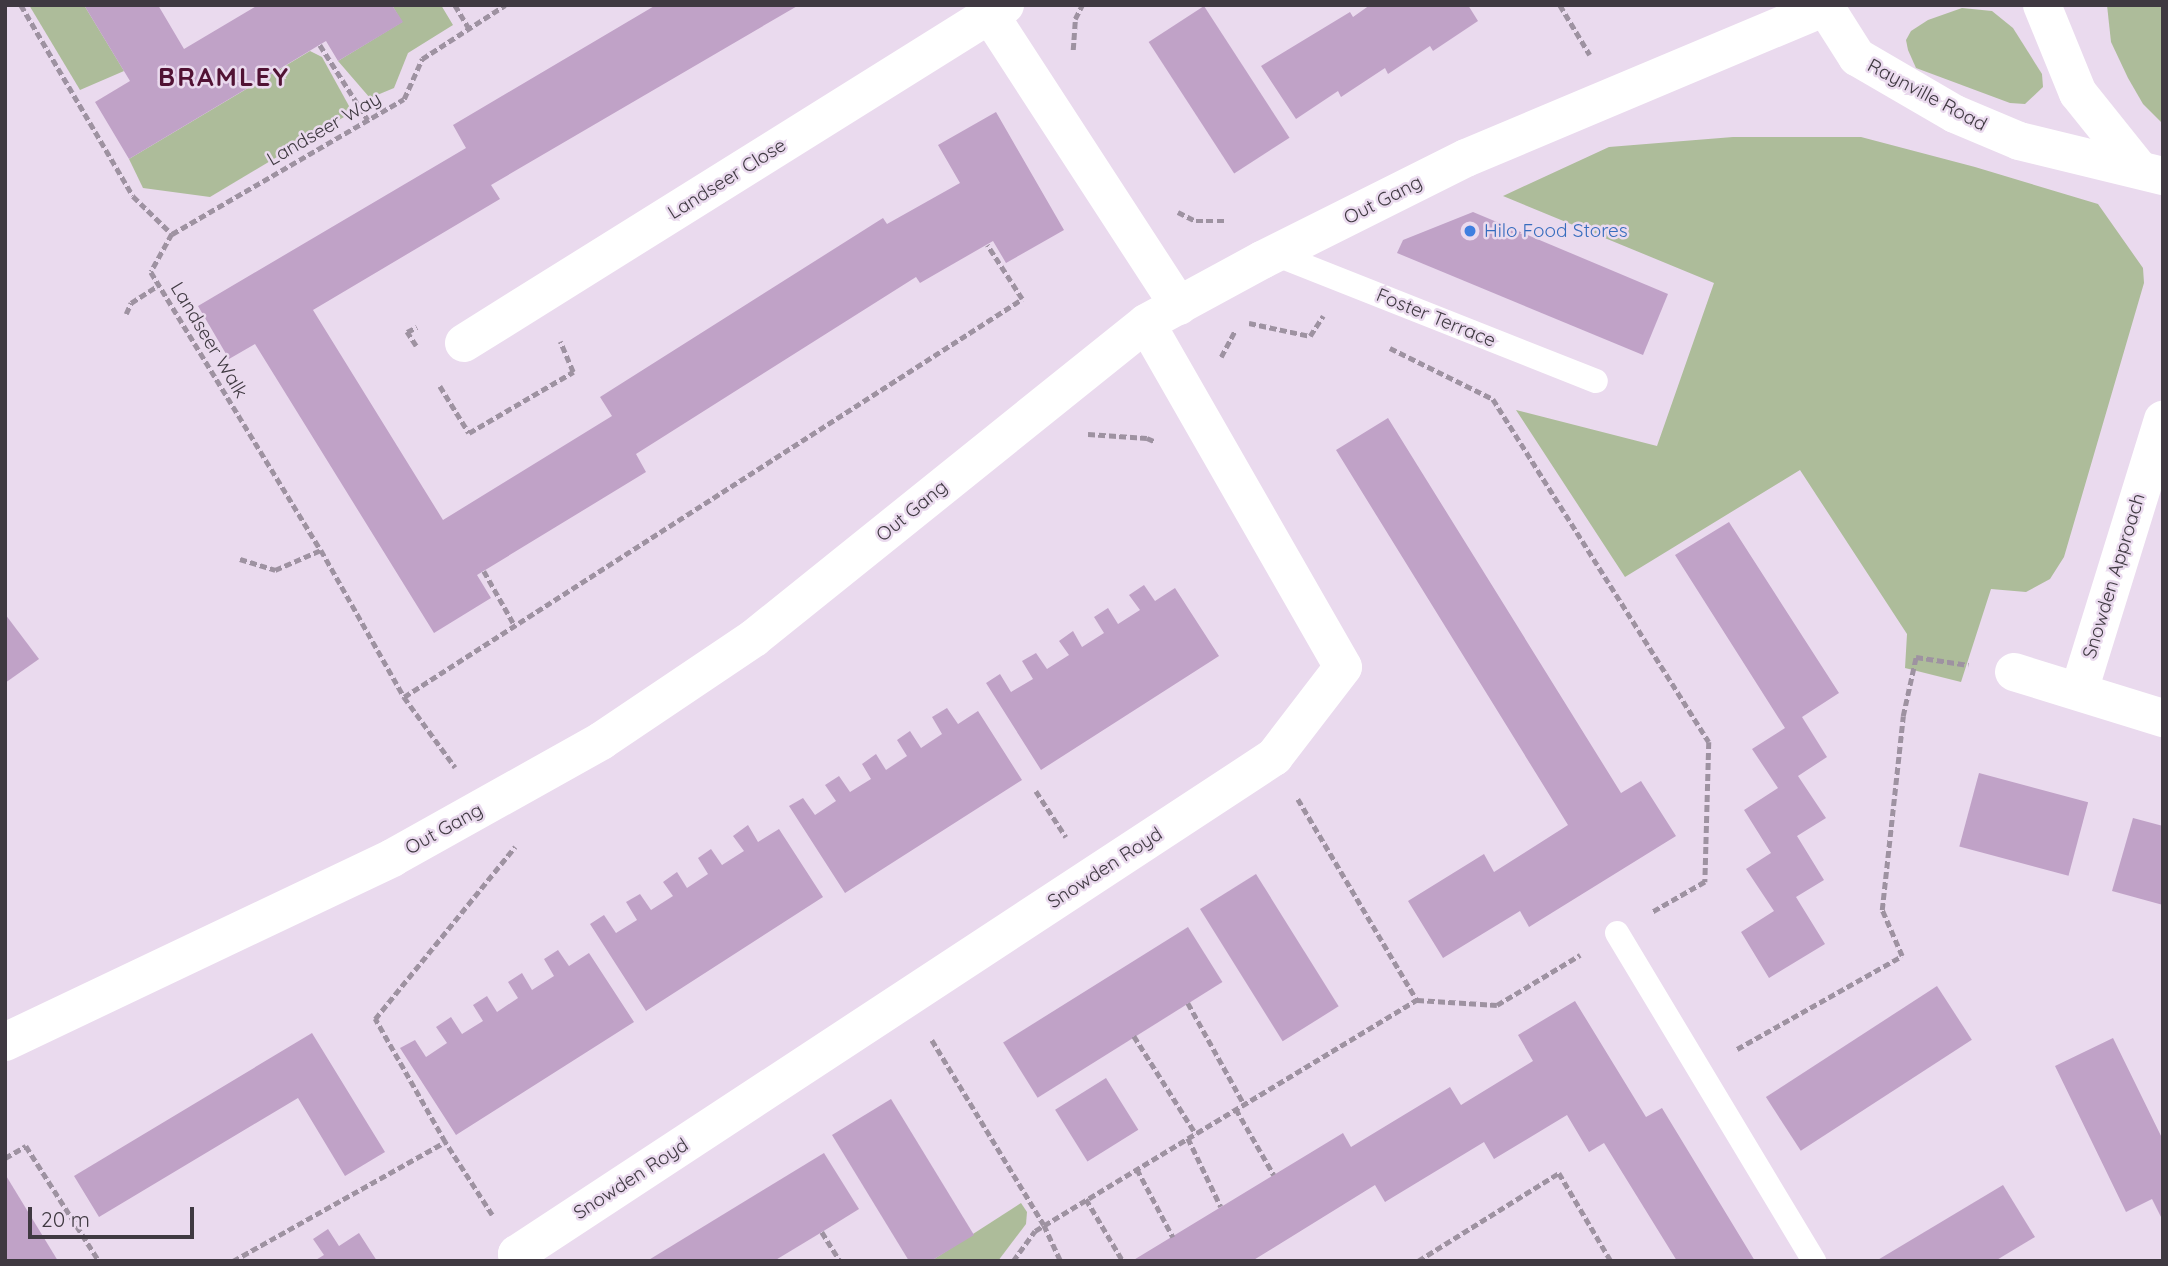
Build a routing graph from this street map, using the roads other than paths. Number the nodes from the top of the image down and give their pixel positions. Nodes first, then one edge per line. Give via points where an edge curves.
1 (2042, 5) edge
2 (1827, 6) edge
3 (998, 10) edge
4 (2150, 172) edge
5 (1275, 254) junction
6 (1162, 314) junction
7 (464, 343) dead end
8 (1596, 381) dead end
9 (2163, 420) edge
10 (2014, 672) road end
11 (2079, 691) junction
12 (2163, 718) edge
13 (1617, 933) road end
14 (5, 1042) edge
15 (519, 1257) edge
16 (1814, 1261) edge

1 - 4 street, Raynville Road via 2078,93
2 - 4 street, Raynville Road via 1857,57 1955,114 2018,141
2 - 5 street, Out Gang via 1466,158
3 - 6 street, Landseer Close
3 - 7 street, Landseer Close
5 - 6 street, Out Gang
5 - 8 lane, Foster Terrace
6 - 14 street, Out Gang via 754,638 601,741 484,808 285,910
6 - 15 street, Snowden Royd via 1343,667 1274,757
9 - 11 street, Snowden Approach
10 - 11 street
11 - 12 street
13 - 16 lane

